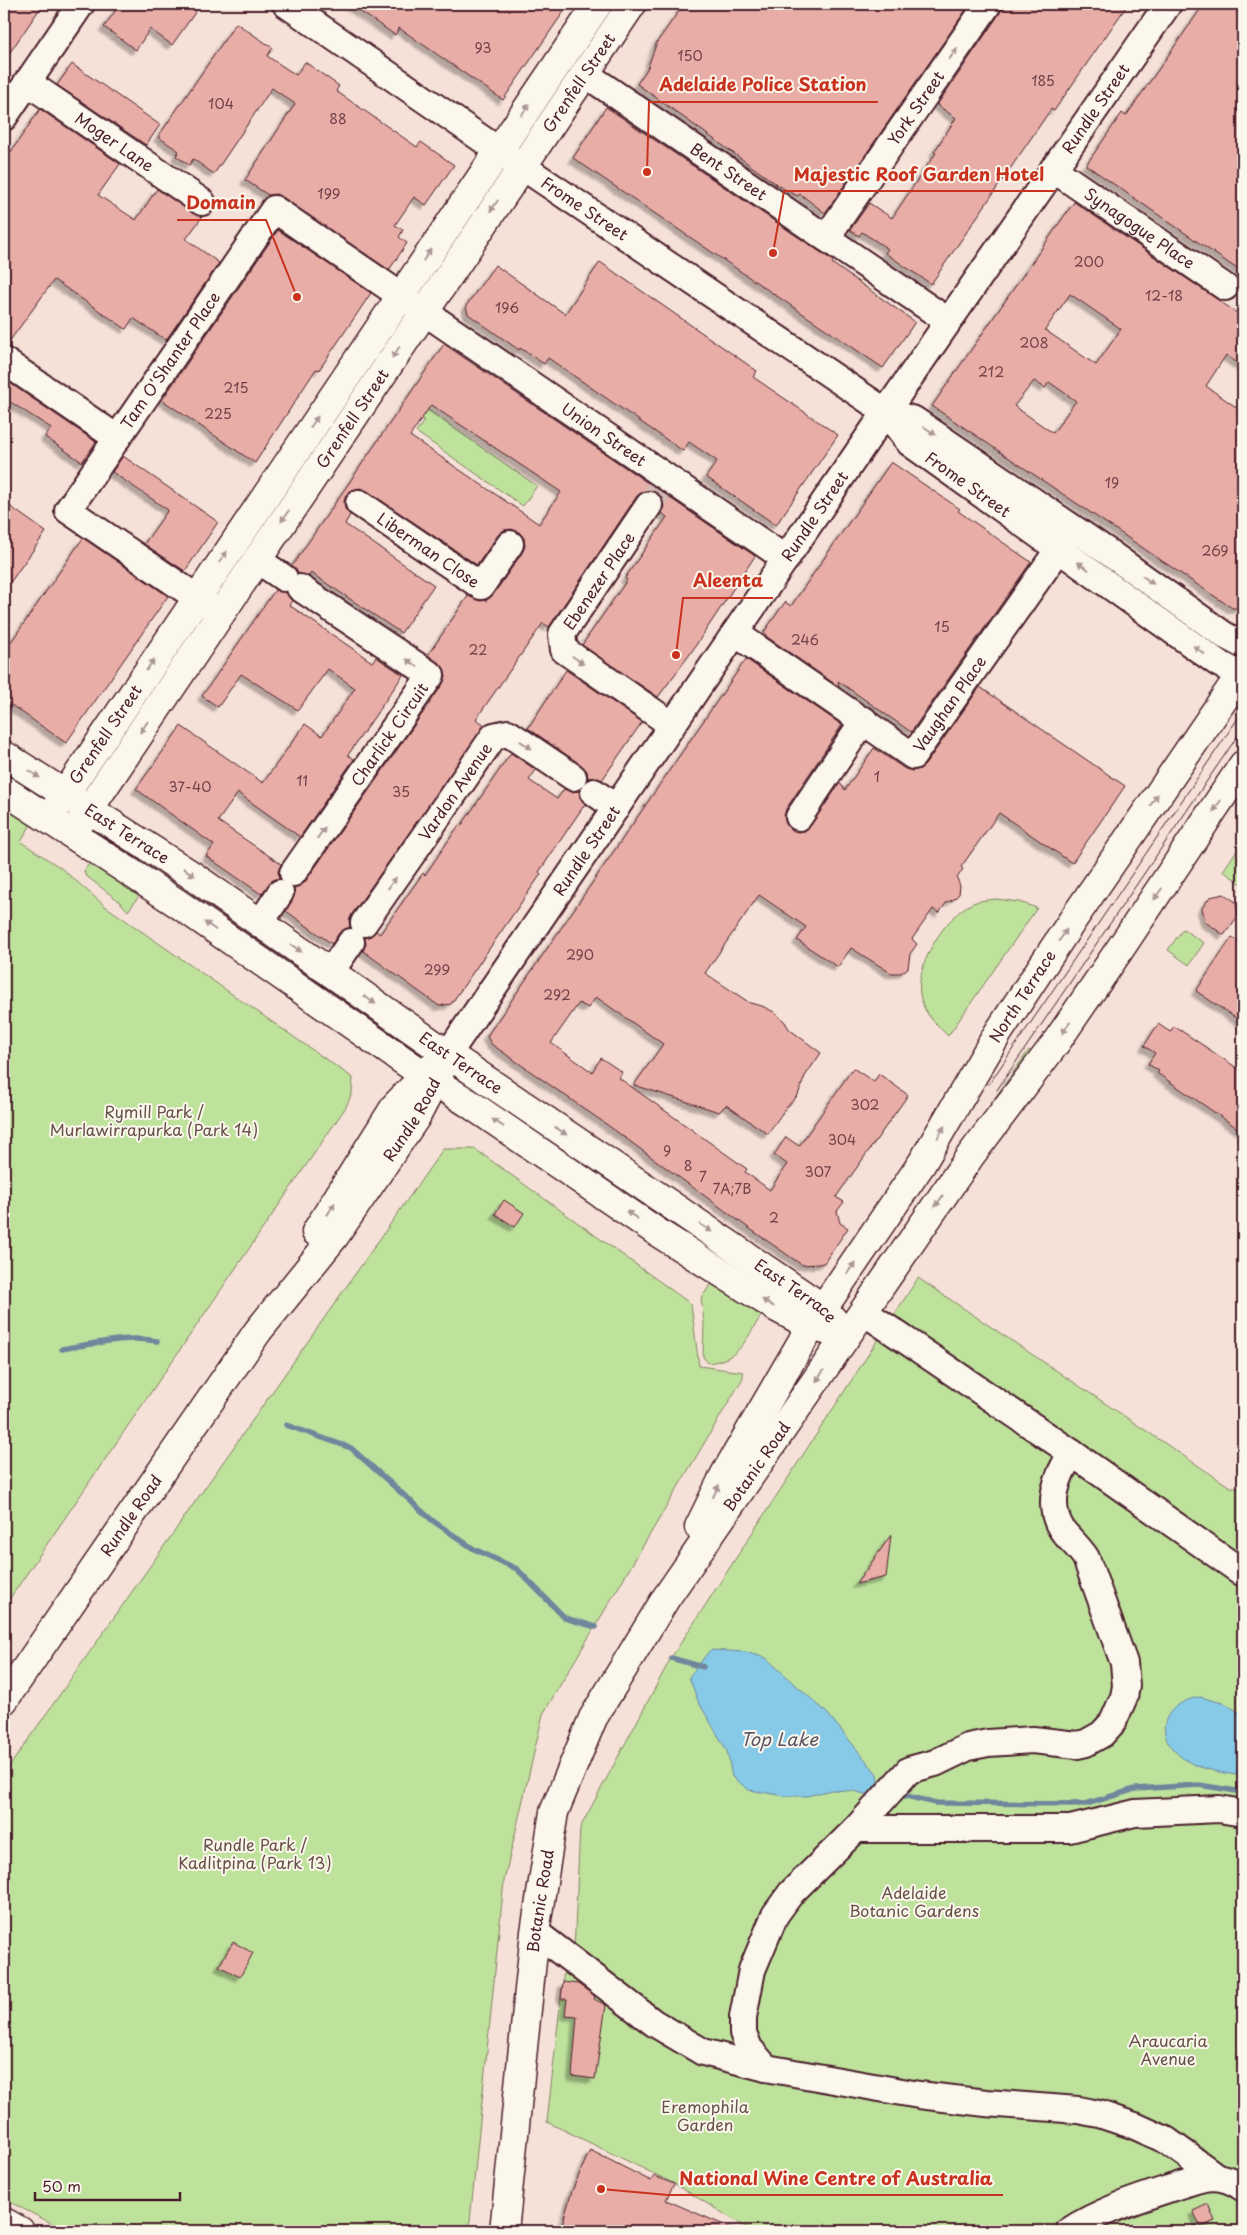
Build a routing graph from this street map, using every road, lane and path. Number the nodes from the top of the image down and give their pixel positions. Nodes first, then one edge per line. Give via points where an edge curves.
1 (81, 4) edge
2 (286, 4) edge
3 (598, 4) edge
4 (632, 4) edge
5 (988, 4) edge
6 (1168, 4) edge
7 (584, 73) junction
8 (27, 82) junction
9 (4, 117) edge
10 (498, 150) junction
11 (521, 166) junction
12 (1053, 169) junction
13 (202, 202) dead end
14 (826, 238) junction
15 (1226, 287) dead end
16 (400, 295) junction
17 (423, 311) junction
18 (948, 321) junction
19 (4, 361) edge
20 (886, 412) junction
21 (117, 438) junction
22 (276, 480) junction
23 (660, 490) junction
24 (300, 494) junction
25 (359, 502) dead end
26 (1074, 529) junction
27 (510, 544) dead end
28 (1059, 550) junction
29 (256, 559) junction
30 (786, 559) junction
31 (196, 598) junction
32 (220, 614) junction
33 (736, 633) junction
34 (1243, 645) edge
35 (1242, 674) edge
36 (864, 720) junction
37 (672, 725) junction
38 (4, 754) edge
39 (1243, 765) edge
40 (573, 777) dead end
41 (4, 790) edge
42 (594, 792) dead end
43 (64, 793) junction
44 (89, 808) junction
45 (616, 808) junction
46 (799, 818) dead end
47 (49, 819) junction
48 (73, 833) junction
49 (262, 922) junction
50 (250, 954) junction
51 (330, 973) junction
52 (318, 1002) junction
53 (448, 1054) junction
54 (429, 1079) junction
55 (676, 1208) junction
56 (660, 1234) junction
57 (864, 1312) junction
58 (817, 1317) junction
59 (848, 1336) junction
60 (1072, 1453) junction
61 (1243, 1573) edge
62 (666, 1598) junction
63 (4, 1700) edge
64 (1243, 1813) edge
65 (856, 1829) junction
66 (536, 1932) junction
67 (744, 2008) junction
68 (714, 2055) junction
69 (766, 2068) junction
70 (1233, 2181) edge
71 (4, 2222) edge
72 (20, 2231) edge
73 (504, 2231) edge
74 (1069, 2231) edge

1 - 8 street
2 - 10 street, Frome Street
10 -> 3 main road, Grenfell Street
4 - 7 main road, Grenfell Street
14 -> 5 street, York Street
6 - 12 street, Rundle Street
7 - 11 main road, Grenfell Street
7 - 14 street, Bent Street
8 - 9 street
8 - 13 street, Moger Lane
10 - 11 street, Frome Street
16 -> 10 main road, Grenfell Street
11 -> 17 main road, Grenfell Street
11 - 20 street, Frome Street
12 - 15 street, Synagogue Place
12 - 18 street, Rundle Street
14 - 18 street, Bent Street
16 - 17 street, Tam O'Shanter Place
16 - 21 street, Tam O'Shanter Place via 274,210
22 -> 16 main road, Grenfell Street
17 - 23 street, Union Street
17 -> 24 main road, Grenfell Street
18 - 20 street, Rundle Street
19 - 21 street
20 -> 26 street, Frome Street via 914,420
20 - 28 street, Frome Street via 910,443
20 - 30 street, Rundle Street
21 - 31 street, Tam O'Shanter Place via 68,510
22 - 24 main road
31 -> 22 main road, Grenfell Street
23 - 30 street, Union Street
23 -> 37 street, Ebenezer Place via 562,634 564,650
24 -> 29 main road, Grenfell Street
25 - 27 street, Liberman Close via 481,586
26 - 28 street
26 -> 34 street, Frome Street via 1224,635
35 -> 28 street, Frome Street via 1218,663
28 - 36 street, Vaughan Place via 913,756
29 - 32 main road, Grenfell Street
49 -> 29 street, Charlick Circuit via 431,675
30 - 33 street, Rundle Street
31 - 32 street, Tam O'Shanter Place
43 -> 31 main road, Grenfell Street
32 -> 44 main road, Grenfell Street
33 - 36 street, Vaughan Place
33 - 37 street, Rundle Street
58 -> 35 main road, North Terrace via 922,1163 998,1034 1074,918
36 - 46 street
37 - 45 street, Rundle Street
38 -> 43 main road, East Terrace
39 -> 57 main road via 1104,973 971,1155
51 -> 40 street, Vardon Avenue via 494,736 508,733
41 - 47 main road, East Terrace
42 - 45 street
43 - 44 main road, East Terrace
43 - 47 main road, Grenfell Street
44 - 48 main road, Grenfell Street
44 -> 49 main road, East Terrace
45 - 53 street, Rundle Street
47 - 48 main road, East Terrace
50 -> 48 main road, East Terrace
49 - 50 main road
49 -> 51 main road, East Terrace
50 - 52 main road, East Terrace
51 - 52 main road
51 -> 53 main road, East Terrace
52 - 54 main road, East Terrace
53 - 54 main road, Rundle Road
53 -> 55 main road, East Terrace
56 -> 54 main road, East Terrace
54 - 63 main road, Rundle Road via 416,1117 334,1237 258,1331
55 - 56 main road
55 -> 58 main road, East Terrace
58 -> 56 main road, East Terrace via 777,1308
57 - 59 main road
57 - 60 street
58 - 59 main road, East Terrace
62 -> 58 main road, Botanic Road via 725,1474
59 -> 62 main road, Botanic Road
60 - 61 street
60 - 65 street via 1058,1476 1054,1506 1062,1529 1086,1558 1120,1647 1126,1686 1118,1714 1102,1734 1086,1743 1067,1746 1023,1740 977,1744 935,1763 909,1770
62 - 66 main road, Botanic Road via 594,1718 554,1812
64 - 65 street via 1219,1809 1135,1814 1070,1829
65 - 67 street via 781,1905 758,1953
66 - 68 street via 654,2024
66 - 73 main road, Botanic Road
67 - 68 street via 735,2035
67 - 69 street via 742,2024 745,2039
68 - 69 street
69 - 70 street via 919,2095 1099,2114 1166,2140
70 - 74 street via 1194,2181 1140,2199
71 - 72 main road

